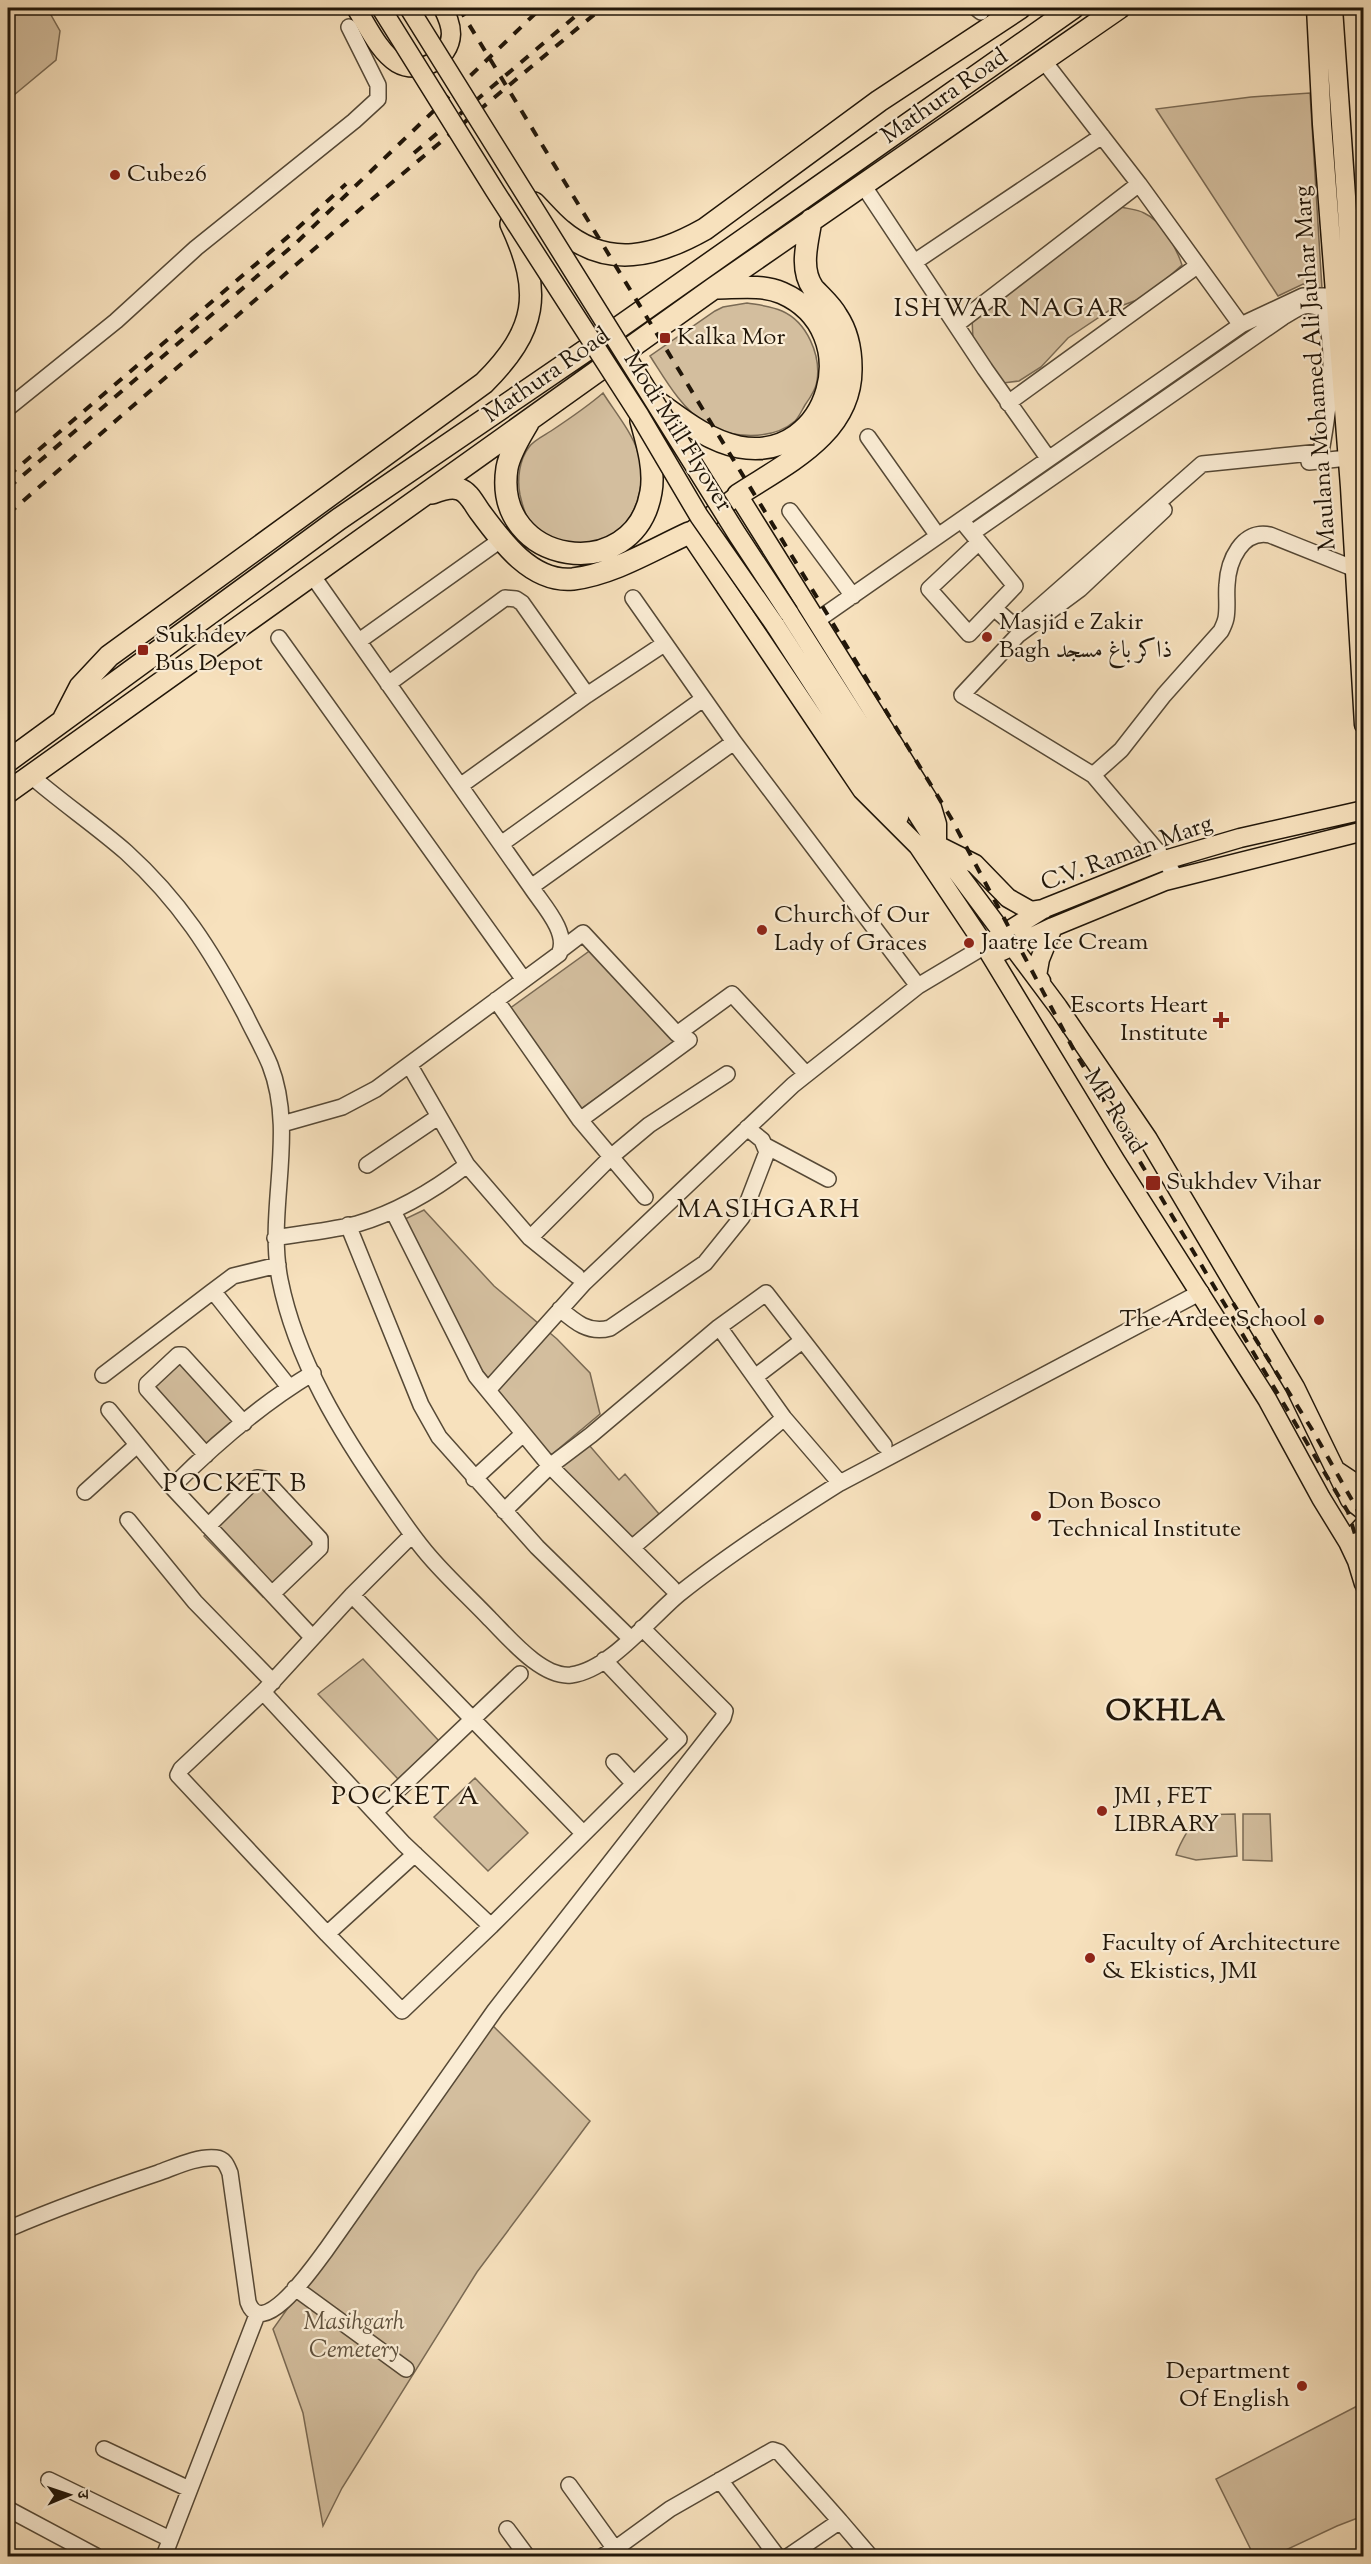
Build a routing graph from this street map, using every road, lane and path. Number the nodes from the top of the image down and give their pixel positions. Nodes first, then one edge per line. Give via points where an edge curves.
1 (356, 8) edge
2 (381, 8) edge
3 (409, 8) edge
4 (443, 8) edge
5 (1020, 8) edge
6 (1073, 8) edge
7 (1119, 8) edge
8 (1316, 8) edge
9 (1333, 8) edge
10 (349, 27) dead end
11 (1043, 60) junction
12 (1102, 136) junction
13 (863, 184) junction
14 (1139, 184) junction
15 (495, 191) junction
16 (524, 193) junction
17 (812, 220) junction
18 (916, 261) junction
19 (1197, 266) junction
20 (714, 288) junction
21 (1335, 296) junction
22 (957, 324) junction
23 (1240, 325) junction
24 (1008, 403) junction
25 (8, 408) edge
26 (648, 409) junction
27 (1356, 415) edge
28 (530, 420) junction
29 (868, 437) dead end
30 (1048, 458) junction
31 (1356, 458) edge
32 (425, 494) junction
33 (738, 495) junction
34 (790, 511) dead end
35 (962, 520) junction
36 (688, 533) junction
37 (938, 536) junction
38 (975, 538) junction
39 (502, 539) junction
40 (1355, 569) junction
41 (312, 575) junction
42 (853, 596) junction
43 (633, 598) dead end
44 (995, 609) junction
45 (816, 621) junction
46 (279, 638) dead end
47 (358, 641) junction
48 (664, 644) junction
49 (388, 684) junction
50 (587, 695) junction
51 (703, 699) junction
52 (61, 723) junction
53 (1364, 725) edge
54 (734, 742) junction
55 (8, 761) edge
56 (30, 775) junction
57 (1093, 775) junction
58 (889, 785) junction
59 (460, 786) junction
60 (8, 792) edge
61 (1364, 810) edge
62 (1364, 831) edge
63 (501, 844) junction
64 (937, 844) junction
65 (918, 846) junction
66 (1165, 860) junction
67 (1176, 878) junction
68 (531, 887) junction
69 (1045, 908) junction
70 (1053, 927) junction
71 (1007, 939) junction
72 (562, 949) junction
73 (988, 952) junction
74 (524, 980) junction
75 (918, 986) junction
76 (496, 1000) junction
77 (1058, 1007) junction
78 (689, 1040) dead end
79 (410, 1066) junction
80 (727, 1074) dead end
81 (806, 1074) junction
82 (438, 1117) junction
83 (580, 1120) junction
84 (282, 1124) junction
85 (747, 1128) junction
86 (766, 1146) junction
87 (612, 1156) junction
88 (367, 1165) dead end
89 (467, 1166) junction
90 (828, 1179) dead end
91 (645, 1197) dead end
92 (393, 1211) junction
93 (348, 1225) junction
94 (275, 1238) junction
95 (530, 1238) junction
96 (278, 1265) junction
97 (577, 1276) dead end
98 (213, 1291) junction
99 (1201, 1292) junction
100 (560, 1309) junction
101 (718, 1327) junction
102 (802, 1341) junction
103 (313, 1373) junction
104 (103, 1375) dead end
105 (755, 1377) junction
106 (289, 1388) junction
107 (488, 1390) junction
108 (109, 1410) dead end
109 (784, 1418) junction
110 (244, 1423) junction
111 (523, 1434) junction
112 (137, 1444) junction
113 (884, 1445) dead end
114 (206, 1455) junction
115 (550, 1466) junction
116 (1333, 1468) junction
117 (474, 1479) junction
118 (840, 1483) junction
119 (172, 1487) junction
120 (1364, 1489) edge
121 (85, 1492) dead end
122 (504, 1511) junction
123 (1364, 1511) edge
124 (128, 1520) dead end
125 (1364, 1525) edge
126 (208, 1526) junction
127 (412, 1535) junction
128 (1348, 1542) junction
129 (633, 1547) junction
130 (1364, 1584) edge
131 (672, 1588) dead end
132 (272, 1594) junction
133 (352, 1595) junction
134 (642, 1628) junction
135 (312, 1637) junction
136 (630, 1638) junction
137 (604, 1660) junction
138 (520, 1674) dead end
139 (268, 1687) junction
140 (473, 1720) junction
141 (614, 1762) dead end
142 (634, 1784) junction
143 (375, 1812) junction
144 (583, 1833) junction
145 (415, 1854) junction
146 (490, 1926) junction
147 (327, 1934) junction
148 (8, 2229) edge
149 (295, 2288) junction
150 (257, 2315) junction
151 (406, 2369) dead end
152 (104, 2449) dead end
153 (49, 2480) dead end
154 (720, 2480) junction
155 (569, 2485) dead end
156 (189, 2489) junction
157 (8, 2508) edge
158 (840, 2521) junction
159 (507, 2529) dead end
160 (170, 2539) junction
161 (613, 2554) edge
162 (96, 2556) edge
163 (164, 2556) edge
164 (527, 2556) edge
165 (777, 2556) edge
166 (789, 2556) edge
167 (870, 2556) edge

1 - 4 main road via 387,55 411,68 438,60 447,49 450,22
2 - 15 main road, Modi Mill Flyover, bridge
3 - 16 main road, Modi Mill Flyover, bridge
5 - 16 highway, bridge via 879,101 705,229 658,252 617,254 578,242 561,231
6 - 52 highway, Mathura Road via 339,519
7 - 11 highway, Mathura Road
8 - 21 main road, Maulana Mohamed Ali Jauhar Marg
9 - 27 main road, Maulana Mohamed Ali Jauhar Marg
10 - 25 street via 378,85 378,99
11 - 12 street
11 - 13 highway, Mathura Road
12 - 14 street
12 - 18 street
13 - 17 highway, Mathura Road
13 - 18 street
14 - 19 street
14 - 22 street
15 - 26 main road, Modi Mill Flyover, bridge
15 - 52 highway, bridge via 521,248 532,288 527,320 507,360 484,383 109,656 80,687
16 - 26 main road, Modi Mill Flyover, bridge
17 - 20 highway, Mathura Road
17 - 33 highway via 807,273 813,287 837,316 847,338 851,361 847,396 823,437
18 - 22 street
19 - 23 street
19 - 24 street
20 - 26 highway via 772,290 796,301 810,313 821,327 831,361 831,379 818,412 792,437 759,448 741,448
20 - 28 highway, Mathura Road
21 - 23 street via 1303,296
21 - 27 main road, Maulana Mohamed Ali Jauhar Marg
22 - 24 street
23 - 30 street
24 - 30 street
26 - 28 highway via 652,478 649,504 636,528 621,541 603,551 576,555 550,549 528,534 507,500 507,467
26 - 58 main road, Modi Mill Flyover, bridge via 699,516
27 - 31 main road, Maulana Mohamed Ali Jauhar Marg
28 - 32 highway, Mathura Road
29 - 37 street
30 - 35 street
31 - 40 main road, Maulana Mohamed Ali Jauhar Marg
31 - 57 street via 1217,472 1198,478 1080,589 1018,635 962,695
32 - 39 highway via 458,488
32 - 41 highway, Mathura Road
33 - 36 main road
33 - 45 main road
34 - 42 street
35 - 37 street
35 - 38 street
36 - 39 highway via 602,573 571,579 548,577 528,567
36 - 65 main road via 862,790
37 - 42 street
38 - 44 street via 1015,586
38 - 44 street via 929,589 969,634
38 - 44 street via 1283,317 1305,304 1322,309 1329,332 1329,407 1321,452 1202,464 1026,619 1012,624
39 - 47 street
40 - 53 main road, Maulana Mohamed Ali Jauhar Marg
40 - 57 street via 1270,535 1261,533 1245,540 1232,560 1221,631 1121,750
41 - 47 street
41 - 56 highway, Mathura Road
42 - 45 street
43 - 48 street
45 - 64 main road via 931,804
46 - 74 street
47 - 49 street
48 - 50 street
48 - 51 street
49 - 50 street via 511,598 522,603
49 - 59 street
50 - 59 street
51 - 54 street
51 - 63 street
52 - 55 highway, Mathura Road
54 - 68 street
54 - 75 street
56 - 60 highway, Mathura Road
56 - 84 street via 125,851 200,933 271,1067
57 - 66 street
58 - 64 main road, Modi Mill Flyover
58 - 65 main road, Modi Mill Flyover
59 - 63 street
61 - 66 main road, C.V. Raman Marg via 1240,838
62 - 67 main road, C.V. Raman Marg
63 - 68 street
64 - 69 main road via 975,864 1008,898 1031,911
64 - 71 main road, Modi Mill Flyover
65 - 73 main road, MP Road
66 - 67 street
66 - 69 main road, C.V. Raman Marg
67 - 70 main road, C.V. Raman Marg
68 - 72 street via 560,933
69 - 71 main road, C.V. Raman Marg
70 - 71 main road, C.V. Raman Marg
70 - 77 main road via 1037,976
71 - 73 main road, C.V. Raman Marg
71 - 77 main road, MP Road
72 - 74 street
72 - 81 street via 583,933 677,1034 732,994
73 - 75 street
73 - 99 main road, MP Road
74 - 76 street
75 - 81 street
76 - 79 street
76 - 83 street
77 - 116 main road, MP Road via 1148,1139 1295,1387
78 - 83 street
79 - 82 street
79 - 84 street via 342,1107
80 - 87 street via 649,1125
81 - 85 street
82 - 88 street
82 - 89 street
83 - 87 street
84 - 94 street
85 - 86 street
85 - 100 street
86 - 90 street
86 - 100 street via 765,1163 748,1206 705,1263 610,1328 586,1328
87 - 91 street
87 - 95 street
89 - 92 street
89 - 95 street
92 - 93 street
92 - 107 street via 476,1376
93 - 94 street
93 - 117 street via 421,1405 439,1437
94 - 96 street
95 - 97 street
96 - 98 street via 233,1276
96 - 103 street via 288,1312
98 - 104 street
98 - 106 street
99 - 118 street
99 - 128 main road, MP Road
100 - 107 street
101 - 102 street via 766,1293
101 - 105 street
101 - 115 street
102 - 105 street
102 - 113 street
103 - 106 street
103 - 127 street via 358,1458
105 - 109 street
106 - 110 street
107 - 111 street
108 - 112 street
109 - 118 street
109 - 129 street
110 - 114 street
110 - 114 street via 178,1354 147,1384 147,1389
111 - 115 street
111 - 117 street
112 - 119 street
112 - 121 street
114 - 119 street
115 - 122 street
115 - 129 street
116 - 120 main road
116 - 123 main road, MP Road via 1350,1500
117 - 122 street
118 - 134 street via 679,1594
119 - 126 street
122 - 136 street
124 - 139 street
125 - 128 main road
126 - 132 street
126 - 132 street via 258,1478 264,1479 320,1539 320,1548
127 - 133 street
127 - 137 street via 510,1639 543,1667 557,1674 574,1674
128 - 130 main road, MP Road
129 - 131 street
132 - 135 street
133 - 135 street
133 - 140 street
134 - 136 street
134 - 149 street via 722,1708 723,1718 495,2010
135 - 139 street
136 - 137 street
137 - 142 street via 679,1738
138 - 140 street
139 - 143 street
139 - 147 street via 178,1775
140 - 143 street
140 - 144 street
141 - 142 street
142 - 144 street
143 - 145 street
144 - 146 street
145 - 146 street
145 - 147 street
146 - 147 street via 402,2011
148 - 150 street via 182,2165 220,2159 230,2174 248,2302
149 - 150 street via 270,2313
149 - 151 street
150 - 156 street
152 - 156 street
153 - 160 street
154 - 158 street via 775,2450
154 - 161 street via 670,2509
154 - 165 street
155 - 161 street
156 - 160 street
157 - 162 street
158 - 166 street
158 - 167 street
159 - 164 street
160 - 163 street

